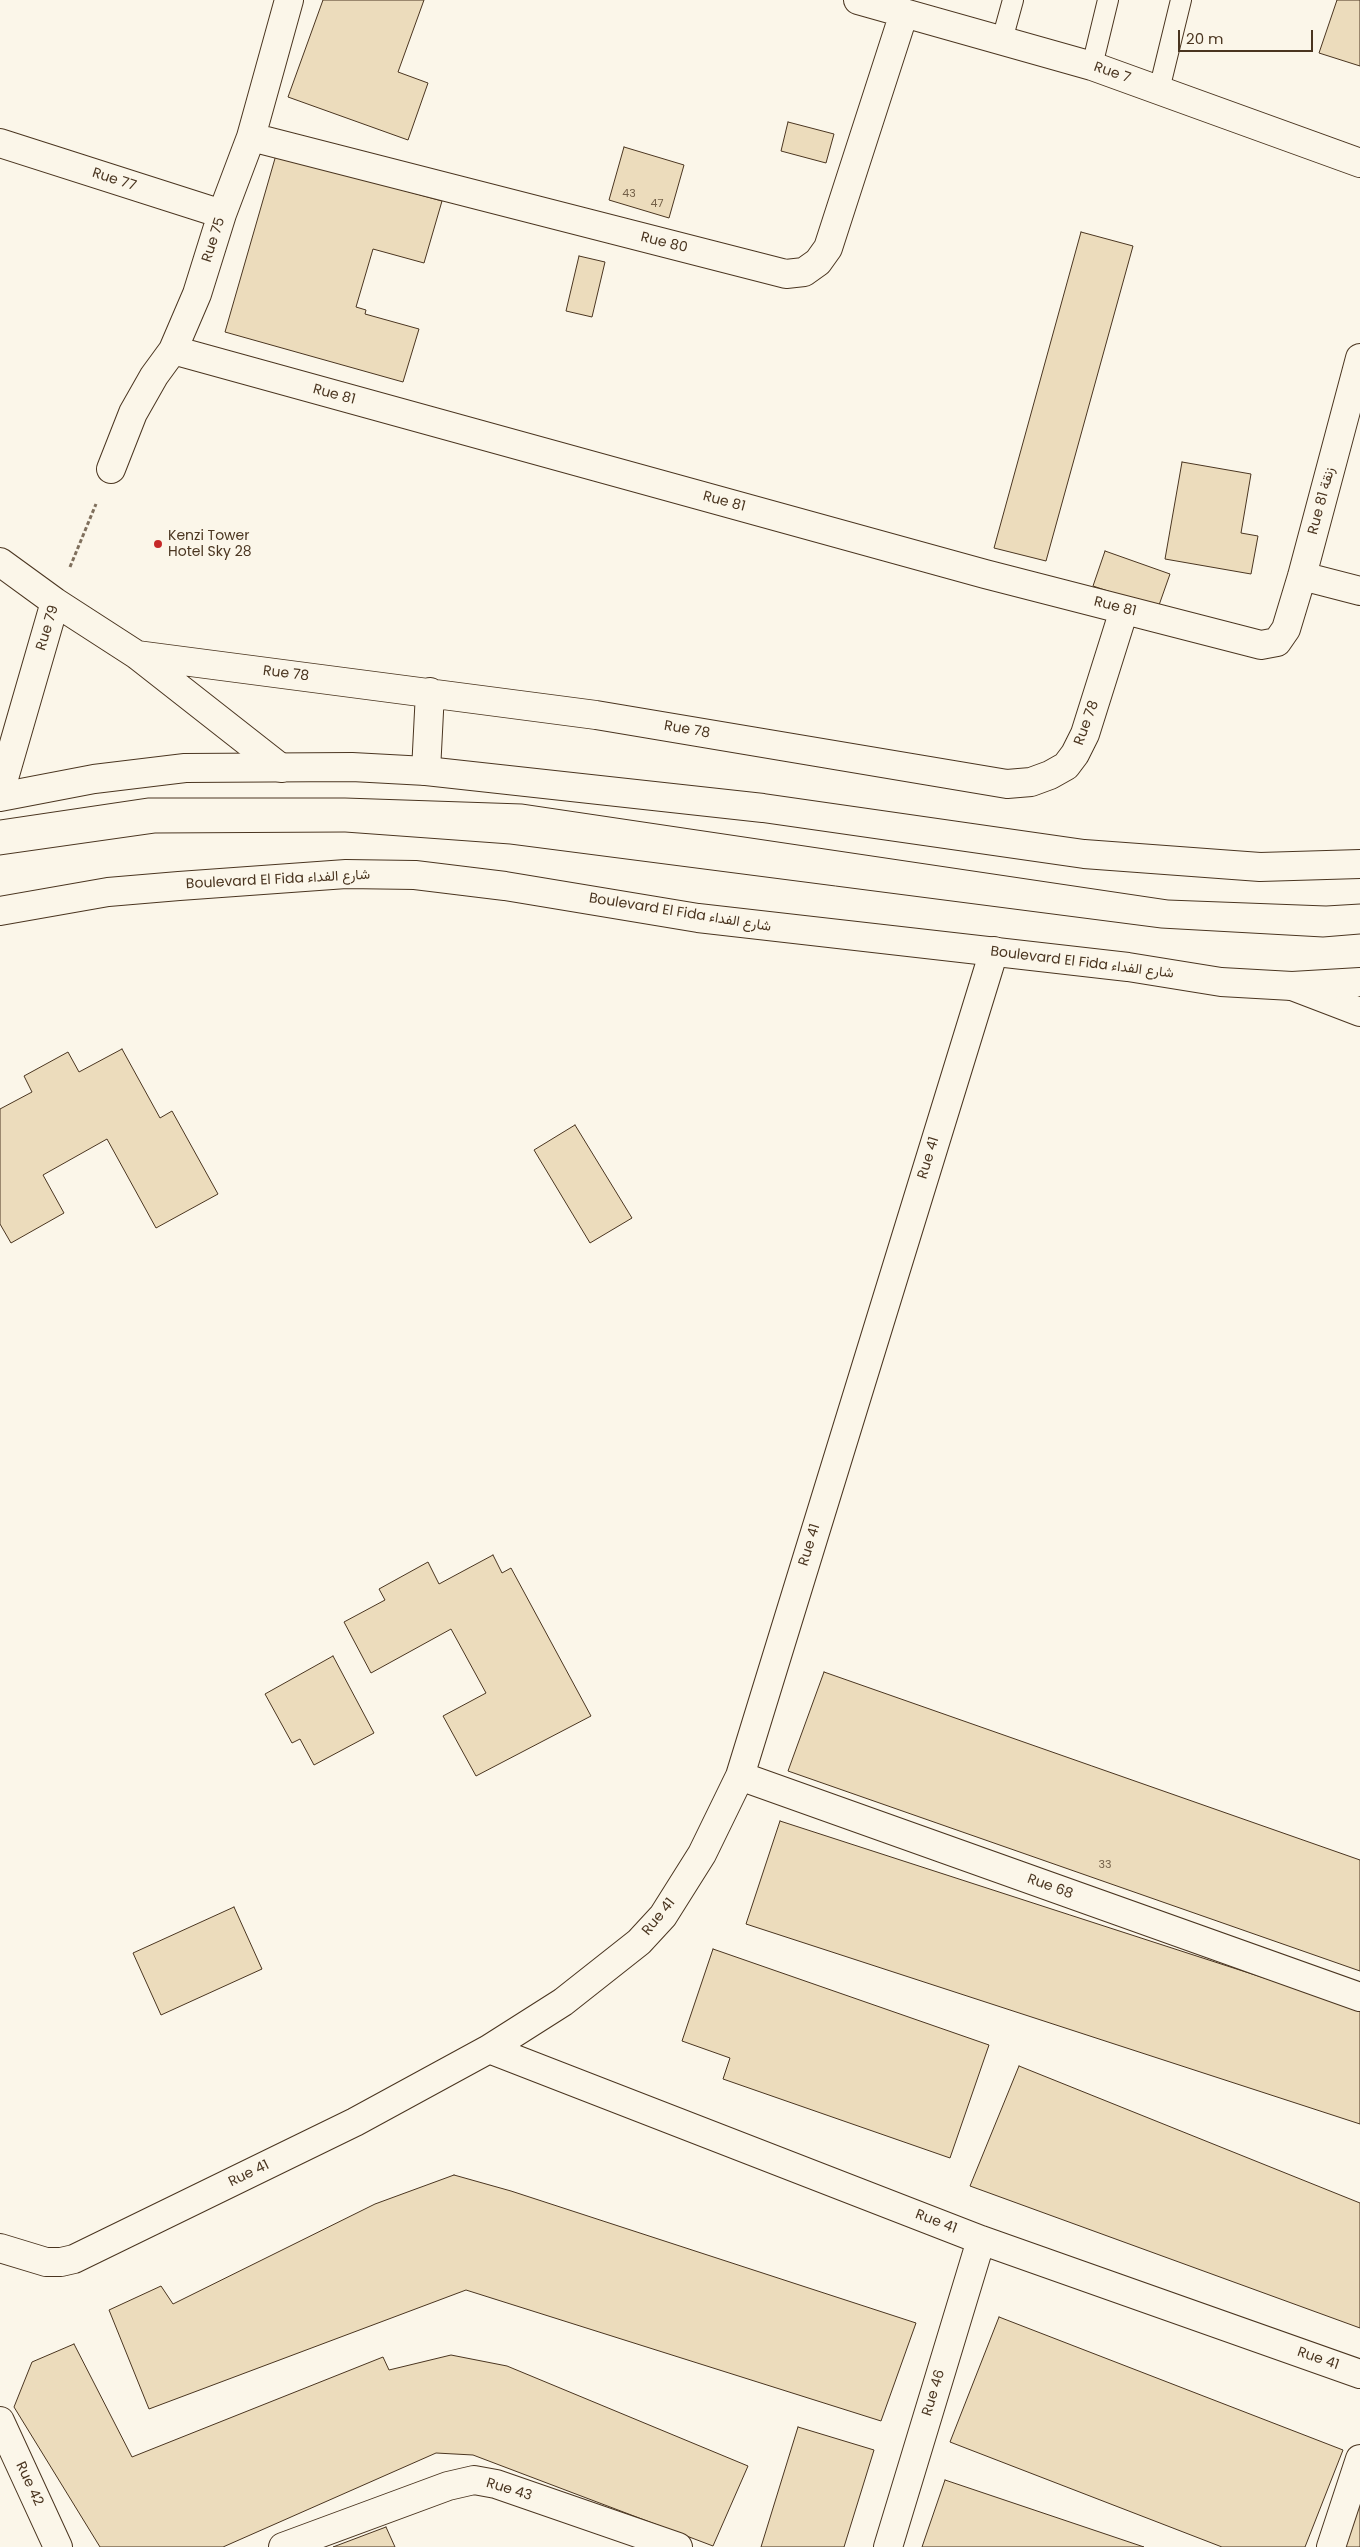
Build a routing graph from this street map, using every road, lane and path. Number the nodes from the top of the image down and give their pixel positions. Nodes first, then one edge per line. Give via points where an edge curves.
1 (289, 0) edge
2 (858, 0) edge
3 (1014, 0) edge
4 (1108, 0) edge
5 (1181, 0) edge
6 (905, 7) edge
7 (1002, 40) junction
8 (1092, 66) junction
9 (1159, 90) junction
10 (252, 138) junction
11 (3, 144) edge
12 (1360, 163) edge
13 (222, 214) junction
14 (173, 350) junction
15 (1360, 358) edge
16 (1355, 398) edge
17 (111, 469) joint
18 (0, 562) edge
19 (1302, 576) junction
20 (1360, 592) edge
21 (56, 602) junction
22 (1124, 610) junction
23 (1277, 642) joint
24 (137, 655) junction
25 (430, 692) junction
26 (281, 768) junction
27 (426, 771) junction
28 (0, 792) edge
29 (0, 797) edge
30 (1360, 864) edge
31 (0, 911) edge
32 (994, 951) junction
33 (1360, 982) edge
34 (1292, 986) junction
35 (1360, 1012) edge
36 (740, 1776) junction
37 (1360, 1998) edge
38 (488, 2049) junction
39 (981, 2240) junction
40 (0, 2248) edge
41 (1360, 2374) edge
42 (0, 2421) edge
43 (1360, 2459) edge
44 (58, 2547) edge
45 (283, 2547) edge
46 (678, 2547) edge
47 (888, 2547) edge
48 (1330, 2547) edge

1 - 10 street, Rue 75
2 - 6 street, Rue 7
3 - 7 lane
4 - 8 lane
5 - 9 lane
6 - 7 street, Rue 7
6 - 10 street, Rue 80 via 828,248 818,262 804,272 786,274
7 - 8 street, Rue 7
8 - 9 street, Rue 7
9 - 12 street, Rue 7
10 - 13 street, Rue 75
11 - 13 street, Rue 77
13 - 14 street, Rue 75 via 197,294
14 - 17 street, Rue 75 via 133,413
14 - 22 street, Rue 81
15 - 16 street, Rue 81 زنقة
16 - 19 street, Rue 81 زنقة
17 - 21 path, Rue 79
18 - 21 street, Rue 78
19 - 20 street
19 - 23 street, Rue 81 زنقة via 1286,629
21 - 24 street, Rue 78
21 - 28 street, Rue 79
22 - 23 street, Rue 81 via 1252,643
22 - 25 street, Rue 78 via 1085,734 1075,754 1066,766 1031,782 1007,784 596,715
24 - 25 street, Rue 78
24 - 26 street, Rue 78
25 - 27 street
26 - 27 street
26 - 29 street via 186,768 94,779
27 - 30 street via 763,808 1084,854 1260,866
31 - 32 street, Boulevard El Fida شارع الفداء via 108,892 198,884 346,874 415,875 708,919
32 - 34 street, Boulevard El Fida شارع الفداء via 1221,982
32 - 36 street, Rue 41
33 - 34 street, Boulevard El Fida شارع الفداء
34 - 35 street
36 - 37 street, Rue 68
36 - 38 street, Rue 41 via 682,1888 663,1916 639,1942 562,2002
38 - 39 street, Rue 41
38 - 40 street, Rue 41 via 355,2122 74,2259 46,2262
39 - 41 street, Rue 41
39 - 47 street, Rue 46
42 - 44 street, Rue 42
43 - 48 street
45 - 46 street, Rue 43 via 448,2486 474,2480 496,2484

